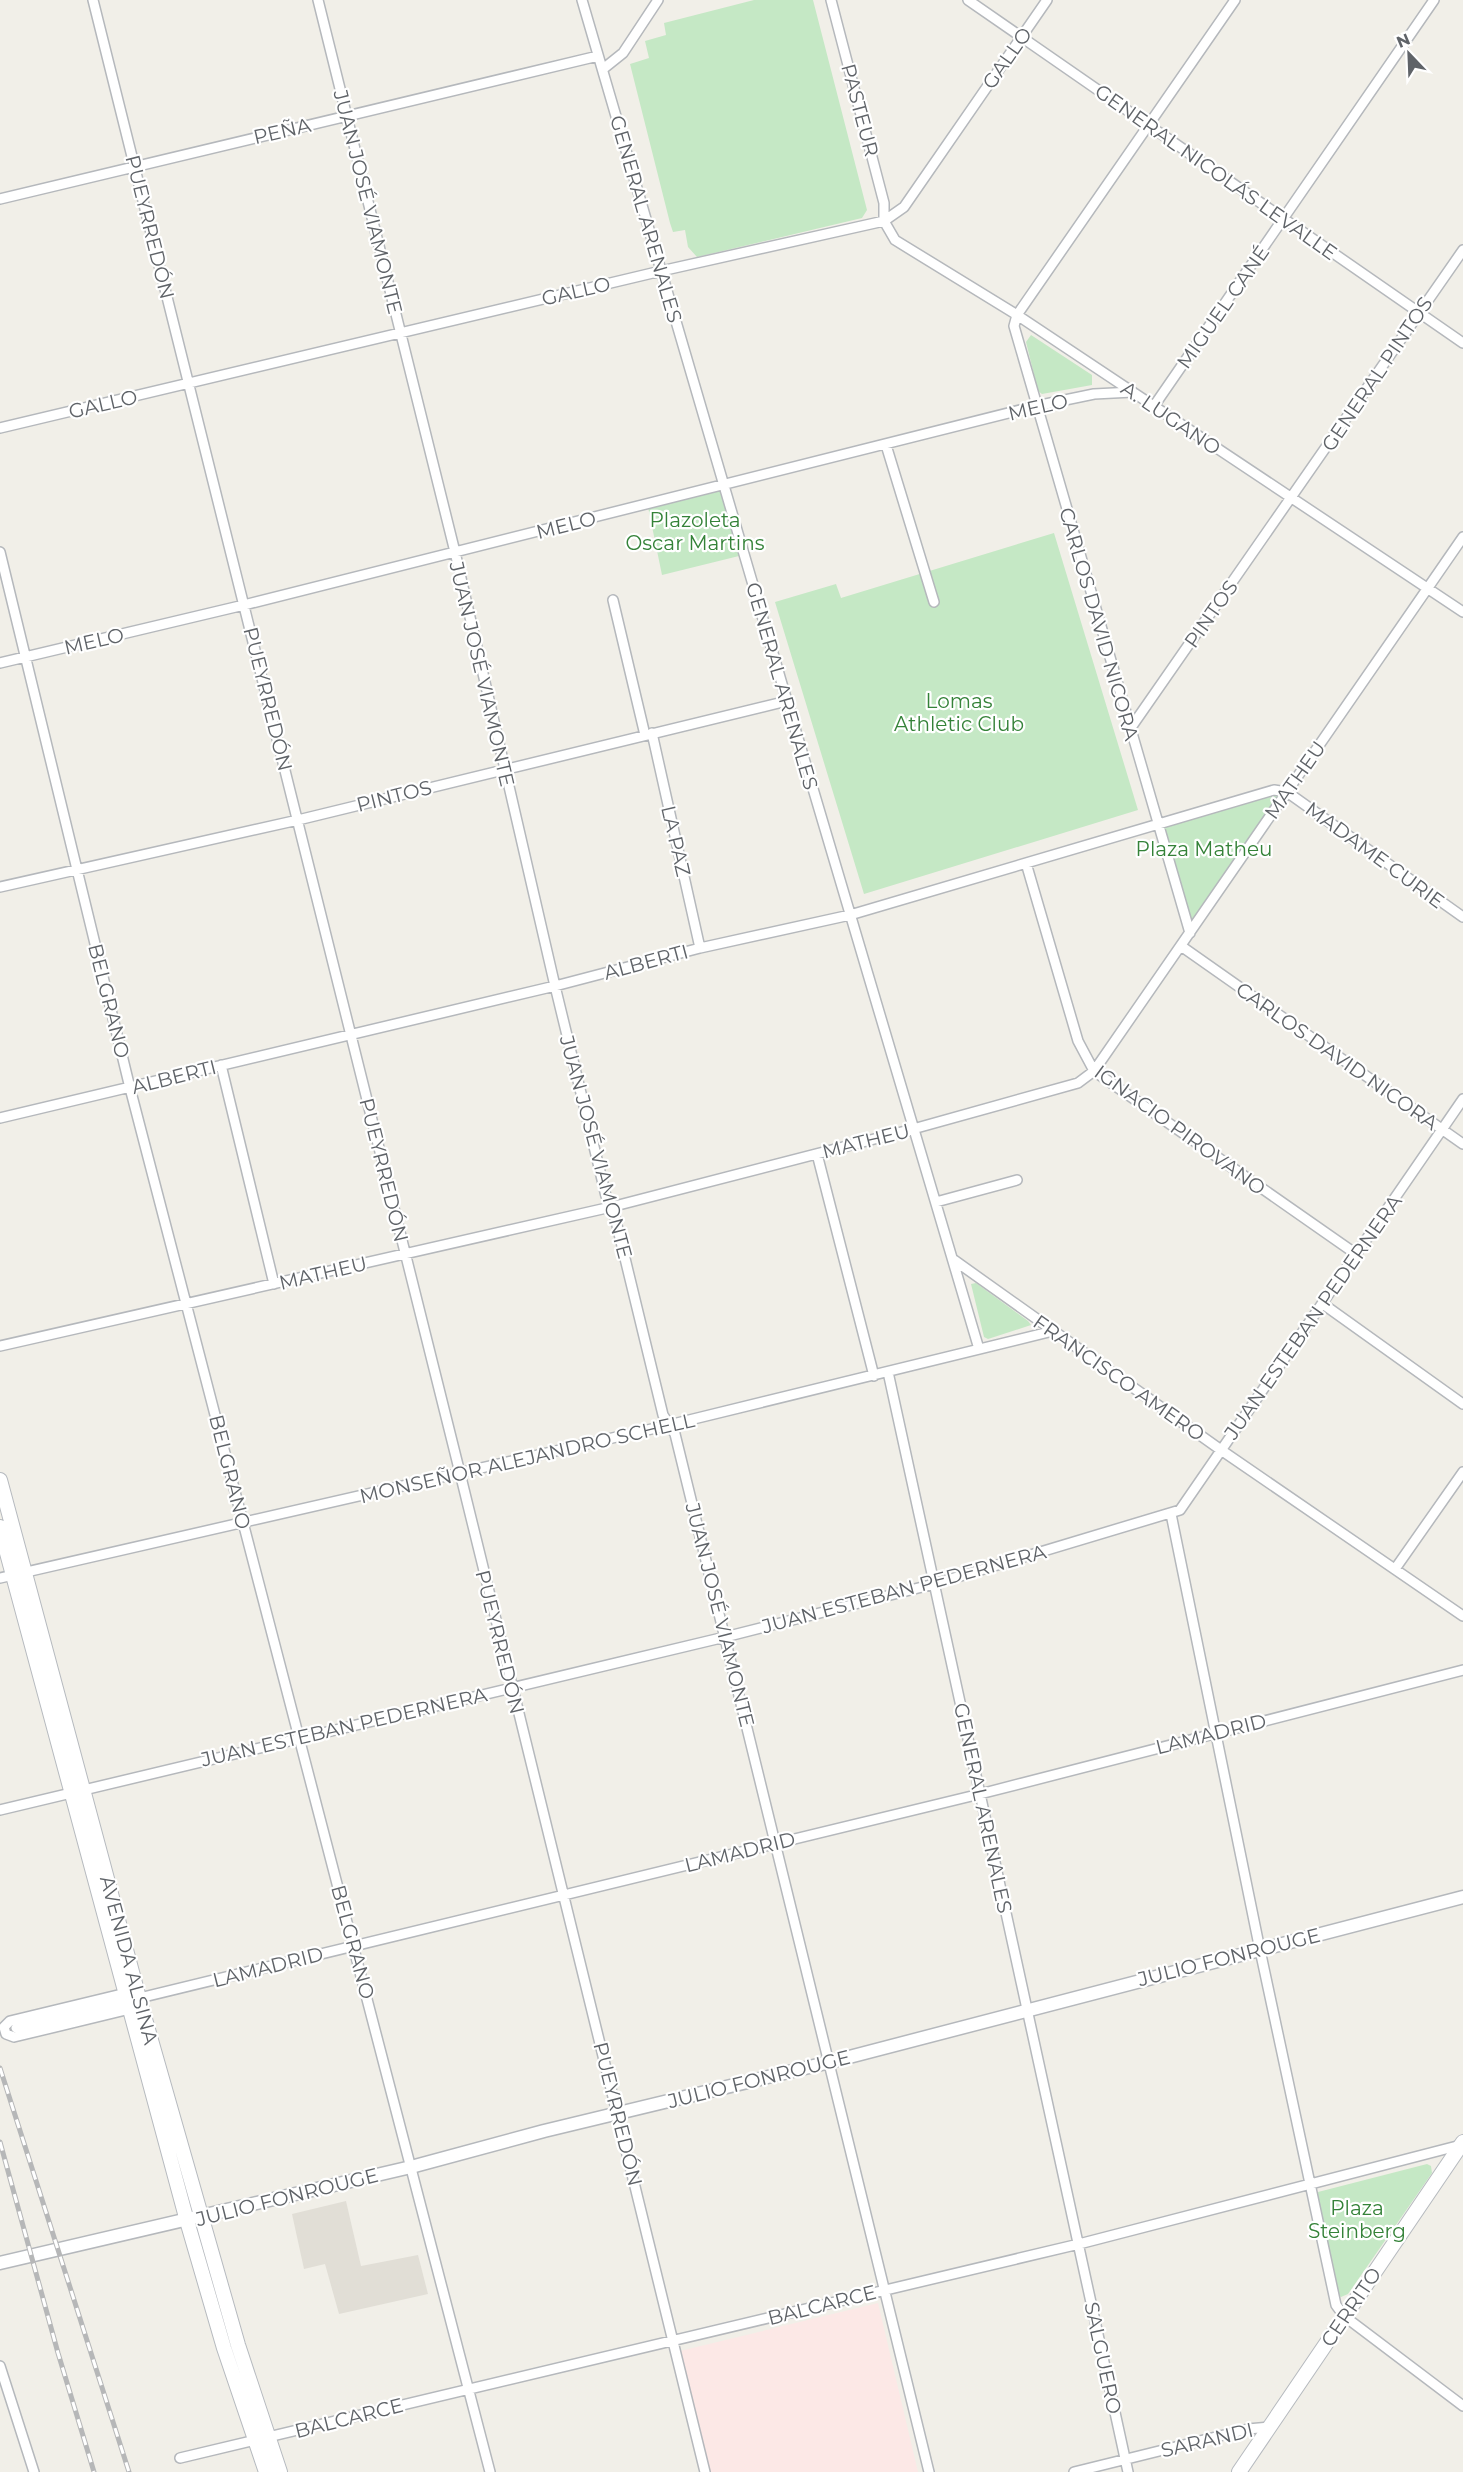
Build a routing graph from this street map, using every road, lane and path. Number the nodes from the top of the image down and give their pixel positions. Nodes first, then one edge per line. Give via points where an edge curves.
1 (93, 0) edge
2 (318, 0) edge
3 (582, 0) edge
4 (658, 0) edge
5 (831, 0) edge
6 (968, 0) edge
7 (1047, 0) edge
8 (1235, 0) edge
9 (1434, 0) edge
10 (1021, 37) junction
11 (598, 56) junction
12 (603, 69) junction
13 (345, 116) junction
14 (1149, 126) junction
15 (135, 166) junction
16 (0, 200) edge
17 (1284, 218) junction
18 (884, 221) junction
19 (1463, 250) edge
20 (661, 271) junction
21 (1420, 313) junction
22 (1017, 315) junction
23 (400, 332) junction
24 (1463, 343) edge
25 (189, 384) junction
26 (1133, 392) junction
27 (1036, 406) junction
28 (1154, 406) junction
29 (0, 428) edge
30 (886, 445) junction
31 (724, 486) junction
32 (1292, 499) junction
33 (1463, 537) edge
34 (0, 552) edge
35 (455, 552) junction
36 (1428, 588) junction
37 (614, 600) dead end
38 (934, 602) dead end
39 (244, 605) junction
40 (1463, 612) edge
41 (26, 657) junction
42 (0, 663) edge
43 (787, 701) junction
44 (1130, 729) junction
45 (648, 734) junction
46 (504, 769) junction
47 (1287, 792) junction
48 (298, 820) junction
49 (1158, 823) junction
50 (1026, 863) junction
51 (78, 870) junction
52 (0, 887) edge
53 (850, 915) junction
54 (1463, 917) edge
55 (1190, 933) junction
56 (1181, 946) junction
57 (700, 948) junction
58 (555, 986) junction
59 (351, 1035) junction
60 (221, 1065) junction
61 (1094, 1071) junction
62 (130, 1088) junction
63 (1463, 1099) edge
64 (0, 1118) edge
65 (913, 1129) junction
66 (1442, 1130) junction
67 (1463, 1144) edge
68 (817, 1154) junction
69 (1017, 1180) dead end
70 (936, 1202) junction
71 (611, 1206) junction
72 (1356, 1254) junction
73 (405, 1255) junction
74 (954, 1260) junction
75 (274, 1284) junction
76 (188, 1304) junction
77 (1323, 1305) junction
78 (1053, 1331) junction
79 (0, 1347) edge
80 (979, 1349) junction
81 (888, 1372) junction
82 (874, 1376) junction
83 (1463, 1404) edge
84 (669, 1425) junction
85 (1221, 1450) junction
86 (1463, 1472) edge
87 (460, 1473) junction
88 (0, 1480) edge
89 (1171, 1514) junction
90 (243, 1524) junction
91 (0, 1527) edge
92 (1395, 1569) junction
93 (13, 1575) edge
94 (934, 1584) junction
95 (1463, 1616) edge
96 (725, 1636) junction
97 (1463, 1670) edge
98 (511, 1687) junction
99 (1216, 1732) junction
100 (299, 1737) junction
101 (77, 1790) junction
102 (980, 1794) junction
103 (0, 1810) edge
104 (775, 1843) junction
105 (564, 1895) junction
106 (1463, 1897) edge
107 (354, 1945) junction
108 (1260, 1950) junction
109 (131, 2001) junction
110 (1028, 2008) junction
111 (16, 2028) dead end
112 (830, 2062) junction
113 (618, 2113) junction
114 (1462, 2144) edge
115 (411, 2167) junction
116 (1310, 2186) junction
117 (194, 2219) junction
118 (1078, 2244) junction
119 (0, 2263) edge
120 (884, 2290) junction
121 (1344, 2316) junction
122 (673, 2342) junction
123 (0, 2366) edge
124 (470, 2389) junction
125 (1463, 2406) edge
126 (1270, 2427) junction
127 (261, 2439) junction
128 (180, 2458) dead end
129 (1125, 2460) junction
130 (34, 2472) edge
131 (266, 2472) edge
132 (280, 2472) edge
133 (490, 2472) edge
134 (705, 2472) edge
135 (929, 2472) edge
136 (1074, 2472) edge
137 (1128, 2472) edge
138 (1239, 2472) edge

1 - 15 street, PUEYRREDÓN
2 - 13 street, JUAN JOSÉ VIAMONTE
3 - 11 street, GENERAL ARENALES
4 - 12 street via 623,53
5 - 18 street, PASTEUR via 884,203
6 - 10 street, GENERAL NICOLÁS LEVALLE
7 - 10 street, GALLO
8 - 14 street
9 - 17 street, MIGUEL CANÉ
10 - 14 street, GENERAL NICOLÁS LEVALLE
10 - 18 street, GALLO via 904,207
11 - 12 street, GENERAL ARENALES
11 - 13 street, PEÑA
12 - 20 street, GENERAL ARENALES
13 - 15 street, PEÑA
13 - 23 street, JUAN JOSÉ VIAMONTE
14 - 17 street, GENERAL NICOLÁS LEVALLE
14 - 22 street
15 - 16 street, PEÑA
15 - 25 street, PUEYRREDÓN
17 - 21 street, GENERAL NICOLÁS LEVALLE
17 - 28 street, MIGUEL CANÉ
18 - 20 street, GALLO
18 - 22 street, A. LUGANO via 895,240
19 - 21 street, GENERAL PINTOS
20 - 23 street, GALLO
20 - 31 street, GENERAL ARENALES
21 - 24 street, GENERAL NICOLÁS LEVALLE
21 - 32 street, GENERAL PINTOS
22 - 26 street, A. LUGANO
22 - 27 street, CARLOS DAVID NICORA via 1016,334
23 - 25 street, GALLO
23 - 35 street, JUAN JOSÉ VIAMONTE
25 - 29 street, GALLO
25 - 39 street, PUEYRREDÓN
26 - 27 street, MELO via 1094,394
26 - 28 street, A. LUGANO
27 - 30 street, MELO
27 - 44 street, CARLOS DAVID NICORA
28 - 32 street, A. LUGANO
30 - 31 street, MELO
30 - 38 street
31 - 35 street, MELO
31 - 43 street, GENERAL ARENALES
32 - 36 street, A. LUGANO
32 - 44 street, PINTOS
33 - 36 street, MATHEU
34 - 41 street, BELGRANO
35 - 39 street, MELO
35 - 46 street, JUAN JOSÉ VIAMONTE
36 - 40 street, A. LUGANO
36 - 47 street, MATHEU
37 - 45 street, LA PAZ
39 - 41 street, MELO
39 - 48 street, PUEYRREDÓN
41 - 42 street, MELO
41 - 51 street, BELGRANO
43 - 45 street, PINTOS
43 - 53 street, GENERAL ARENALES
44 - 49 street, CARLOS DAVID NICORA
45 - 46 street, PINTOS
45 - 57 street, LA PAZ
46 - 48 street, PINTOS
46 - 58 street, JUAN JOSÉ VIAMONTE
47 - 49 street, ALBERTI via 1274,790
47 - 54 street, MADAME CURIE
47 - 55 street, MATHEU
48 - 51 street, PINTOS
48 - 59 street, PUEYRREDÓN
49 - 50 street, ALBERTI
49 - 55 street, CARLOS DAVID NICORA
50 - 53 street, ALBERTI
50 - 61 street, IGNACIO PIROVANO via 1078,1041
51 - 52 street, PINTOS
51 - 62 street, BELGRANO
53 - 57 street, ALBERTI
53 - 65 street, GENERAL ARENALES
55 - 56 street, MATHEU
56 - 61 street, MATHEU
56 - 66 street, CARLOS DAVID NICORA
57 - 58 street, ALBERTI
58 - 59 street, ALBERTI
58 - 71 street, JUAN JOSÉ VIAMONTE
59 - 60 street, ALBERTI
59 - 73 street, PUEYRREDÓN
60 - 62 street, ALBERTI
60 - 75 street
61 - 65 street, MATHEU via 1072,1086
61 - 72 street, IGNACIO PIROVANO
62 - 64 street, ALBERTI
62 - 76 street, BELGRANO
63 - 66 street, JUAN ESTEBAN PEDERNERA
65 - 68 street, MATHEU
65 - 70 street
66 - 67 street, CARLOS DAVID NICORA
66 - 72 street, JUAN ESTEBAN PEDERNERA
68 - 71 street, MATHEU
68 - 82 street
69 - 70 street
70 - 74 street
71 - 73 street, MATHEU
71 - 84 street, JUAN JOSÉ VIAMONTE
72 - 77 street, JUAN ESTEBAN PEDERNERA
73 - 75 street, MATHEU
73 - 87 street, PUEYRREDÓN
74 - 78 street, FRANCISCO AMERO
74 - 80 street
75 - 76 street, MATHEU
76 - 79 street, MATHEU
76 - 90 street, BELGRANO
77 - 83 street
77 - 85 street, JUAN ESTEBAN PEDERNERA
78 - 80 street, MONSEÑOR ALEJANDRO SCHELL
78 - 85 street, FRANCISCO AMERO
80 - 81 street, MONSEÑOR ALEJANDRO SCHELL
81 - 82 street, MONSEÑOR ALEJANDRO SCHELL
81 - 94 street, GENERAL ARENALES
82 - 84 street, MONSEÑOR ALEJANDRO SCHELL
84 - 87 street, MONSEÑOR ALEJANDRO SCHELL
84 - 96 street, JUAN JOSÉ VIAMONTE via 675,1434
85 - 89 street, JUAN ESTEBAN PEDERNERA via 1185,1504
85 - 92 street, FRANCISCO AMERO
86 - 92 street
87 - 90 street, MONSEÑOR ALEJANDRO SCHELL
87 - 98 street, PUEYRREDÓN
88 - 93 main road, AVENIDA ALSINA
89 - 94 street, JUAN ESTEBAN PEDERNERA
89 - 99 street
90 - 93 street, MONSEÑOR ALEJANDRO SCHELL
90 - 100 street, BELGRANO
91 - 93 main road, AVENIDA ALSINA
92 - 95 street, FRANCISCO AMERO
93 - 101 main road, AVENIDA ALSINA
94 - 96 street, JUAN ESTEBAN PEDERNERA
94 - 102 street, GENERAL ARENALES
96 - 98 street, JUAN ESTEBAN PEDERNERA
96 - 104 street, JUAN JOSÉ VIAMONTE
97 - 99 street, LAMADRID
98 - 100 street, JUAN ESTEBAN PEDERNERA
98 - 105 street, PUEYRREDÓN
99 - 102 street, LAMADRID
99 - 108 street
100 - 101 street, JUAN ESTEBAN PEDERNERA
100 - 107 street, BELGRANO
101 - 103 street, JUAN ESTEBAN PEDERNERA
101 - 109 main road, AVENIDA ALSINA
102 - 104 street, LAMADRID
102 - 110 street, GENERAL ARENALES
104 - 105 street, LAMADRID
104 - 112 street, JUAN JOSÉ VIAMONTE
105 - 107 street, LAMADRID
105 - 113 street, PUEYRREDÓN
106 - 108 street, JULIO FONROUGE
107 - 109 street, LAMADRID
107 - 115 street, BELGRANO
108 - 110 street, JULIO FONROUGE
108 - 116 street
109 - 109 street, LAMADRID via 10,2021 4,2027 6,2034 14,2037
109 - 111 street, LAMADRID
109 - 117 main road, AVENIDA ALSINA
110 - 112 street, JULIO FONROUGE
110 - 118 street, GENERAL ARENALES
112 - 113 street, JULIO FONROUGE
112 - 120 street, JUAN JOSÉ VIAMONTE
113 - 115 street, JULIO FONROUGE
113 - 122 street, PUEYRREDÓN
114 - 116 street, BALCARCE
114 - 121 main road, CERRITO
115 - 117 street, JULIO FONROUGE
115 - 124 street, BELGRANO
116 - 118 street, BALCARCE
116 - 121 street via 1336,2306
117 - 119 street, JULIO FONROUGE
117 - 127 main road, AVENIDA ALSINA
118 - 120 street, BALCARCE
118 - 129 street, SALGUERO
120 - 122 street, BALCARCE
120 - 135 street, JUAN JOSÉ VIAMONTE
121 - 125 street
121 - 126 main road, CERRITO
122 - 124 street, BALCARCE
122 - 134 street, PUEYRREDÓN
123 - 130 street
124 - 127 street, BALCARCE
124 - 133 street, BELGRANO
126 - 129 street, SARANDI
126 - 138 main road, CERRITO
127 - 128 street, BALCARCE
127 - 131 main road
127 - 132 main road
129 - 136 street, SARANDI
129 - 137 street, SALGUERO

